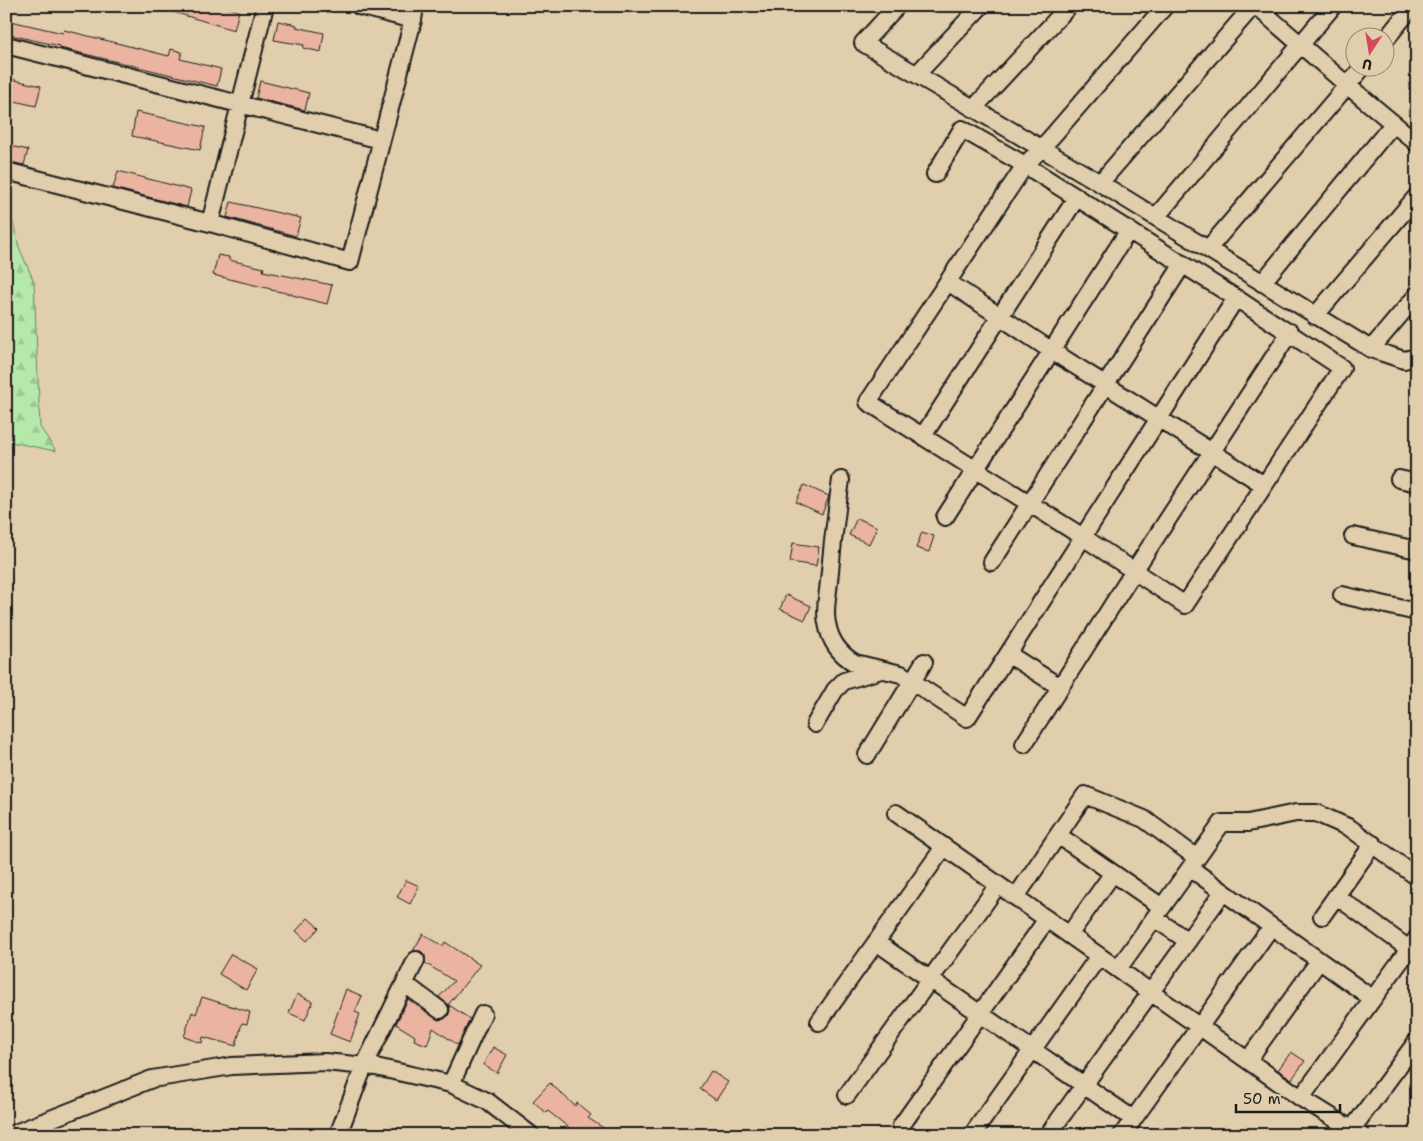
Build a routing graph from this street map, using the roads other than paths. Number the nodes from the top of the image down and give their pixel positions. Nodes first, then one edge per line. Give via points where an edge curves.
1 (265, 6) edge
2 (359, 6) edge
3 (897, 6) edge
4 (981, 6) edge
5 (1069, 6) edge
6 (1165, 6) edge
7 (1252, 6) edge
8 (1256, 6) edge
9 (1334, 6) edge
10 (1411, 8) dead end
11 (414, 13) edge
12 (1395, 28) edge
13 (1301, 45) junction
14 (6, 46) edge
15 (917, 74) junction
16 (1354, 78) edge
17 (1347, 86) junction
18 (242, 104) junction
19 (974, 108) junction
20 (1394, 124) junction
21 (381, 140) junction
22 (1417, 143) edge
23 (1042, 148) junction
24 (1025, 165) junction
25 (6, 170) edge
26 (935, 174) dead end
27 (1100, 183) junction
28 (1417, 196) edge
29 (1077, 197) junction
30 (1156, 217) junction
31 (210, 223) junction
32 (1129, 230) junction
33 (1208, 249) junction
34 (1182, 264) junction
35 (948, 282) junction
36 (1262, 283) junction
37 (1417, 295) edge
38 (1236, 298) junction
39 (1000, 316) junction
40 (1315, 316) junction
41 (1290, 332) junction
42 (1371, 349) junction
43 (1052, 351) junction
44 (1417, 357) edge
45 (1106, 384) junction
46 (1160, 417) junction
47 (923, 436) junction
48 (1212, 451) junction
49 (975, 469) junction
50 (1398, 479) dead end
51 (840, 480) dead end
52 (1417, 483) edge
53 (1264, 485) junction
54 (1030, 504) junction
55 (945, 517) dead end
56 (1353, 536) dead end
57 (1083, 537) junction
58 (1417, 550) edge
59 (992, 562) dead end
60 (1134, 571) junction
61 (1342, 595) dead end
62 (1417, 612) edge
63 (1008, 654) junction
64 (924, 662) dead end
65 (883, 669) junction
66 (912, 683) junction
67 (1060, 687) junction
68 (815, 724) dead end
69 (1024, 744) dead end
70 (867, 755) dead end
71 (896, 813) dead end
72 (1058, 835) junction
73 (1373, 844) junction
74 (944, 847) junction
75 (1193, 863) junction
76 (1113, 874) junction
77 (1417, 877) edge
78 (998, 884) junction
79 (1223, 892) junction
80 (1336, 896) junction
81 (1016, 897) junction
82 (1158, 912) junction
83 (1322, 916) dead end
84 (1047, 919) junction
85 (1271, 926) junction
86 (1069, 935) junction
87 (1188, 941) junction
88 (876, 942) junction
89 (1413, 943) edge
90 (1099, 956) junction
91 (416, 960) dead end
92 (1319, 961) junction
93 (1118, 969) junction
94 (930, 980) junction
95 (405, 984) junction
96 (1152, 992) junction
97 (1373, 999) junction
98 (440, 1010) dead end
99 (483, 1014) dead end
100 (980, 1014) junction
101 (819, 1022) dead end
102 (1199, 1026) junction
103 (1417, 1041) edge
104 (1032, 1049) junction
105 (1248, 1060) junction
106 (364, 1066) junction
107 (451, 1084) junction
108 (1084, 1085) junction
109 (847, 1095) dead end
110 (1301, 1098) junction
111 (1133, 1119) junction
112 (901, 1126) dead end
113 (1357, 1132) edge
114 (12, 1134) edge
115 (338, 1135) edge
116 (531, 1135) edge
117 (972, 1135) edge
118 (1048, 1135) edge
119 (1122, 1135) edge

1 - 18 street
2 - 11 street
3 - 15 street via 863,43
4 - 15 street
5 - 19 street
6 - 23 street
7 - 27 street
8 - 13 street
9 - 13 street
10 - 12 street
11 - 21 street
13 - 17 street
13 - 30 street
14 - 18 street
15 - 19 street
16 - 17 street
17 - 20 street
17 - 33 street
18 - 21 street
18 - 31 street
19 - 23 street
20 - 22 street
20 - 36 street
21 - 31 street via 350,262
23 - 24 street
23 - 27 street
24 - 26 street via 962,129
24 - 29 street
24 - 35 street
25 - 31 street
27 - 30 street
28 - 40 street
29 - 32 street
29 - 39 street
30 - 33 street
32 - 34 street
32 - 43 street
33 - 36 street
34 - 38 street
34 - 45 street
35 - 39 street
35 - 47 street via 868,402
36 - 40 street
37 - 42 street
38 - 41 street
38 - 46 street
39 - 43 street
39 - 47 street
40 - 42 street
41 - 48 street
41 - 53 street via 1342,368
42 - 44 street via 1404,360
43 - 45 street
43 - 49 street
45 - 46 street
45 - 54 street
46 - 48 street
46 - 57 street
47 - 49 street
48 - 53 street
48 - 60 street
49 - 54 street
49 - 55 street
50 - 52 street
51 - 65 street via 826,622 840,653 855,662
53 - 60 street via 1185,605
54 - 57 street
54 - 59 street
56 - 58 street
57 - 60 street
57 - 63 street
60 - 67 street
61 - 62 street
63 - 66 street via 966,718
63 - 67 street
64 - 66 street
65 - 66 street via 901,674
65 - 68 street via 844,681
66 - 70 street
67 - 69 street
71 - 74 street
72 - 75 street via 1086,795 1144,819
72 - 76 street
72 - 81 street
73 - 75 street via 1350,828 1316,813 1296,813 1248,823 1222,823
73 - 77 street
73 - 80 street
74 - 78 street
74 - 88 street
75 - 79 street
75 - 82 street
76 - 82 street
76 - 86 street
78 - 81 street
78 - 94 street
79 - 85 street
79 - 87 street
80 - 83 street
80 - 89 street
81 - 84 street
82 - 87 street
82 - 93 street
84 - 86 street
84 - 100 street
85 - 92 street
85 - 102 street
86 - 90 street
87 - 96 street
88 - 94 street
88 - 101 street
89 - 97 street
90 - 93 street
90 - 104 street
91 - 95 street
92 - 97 street
92 - 105 street
93 - 96 street
94 - 100 street
94 - 109 street
95 - 98 street
95 - 106 street
96 - 102 street
96 - 108 street
97 - 110 street
99 - 107 street
100 - 104 street
100 - 112 street
102 - 105 street
102 - 111 street
103 - 113 street
104 - 108 street
104 - 117 street
105 - 110 street
106 - 107 street
106 - 114 street via 325,1062 257,1064 210,1068 152,1079
106 - 115 street
107 - 116 street via 487,1101
108 - 111 street
108 - 118 street
110 - 113 street
111 - 119 street

